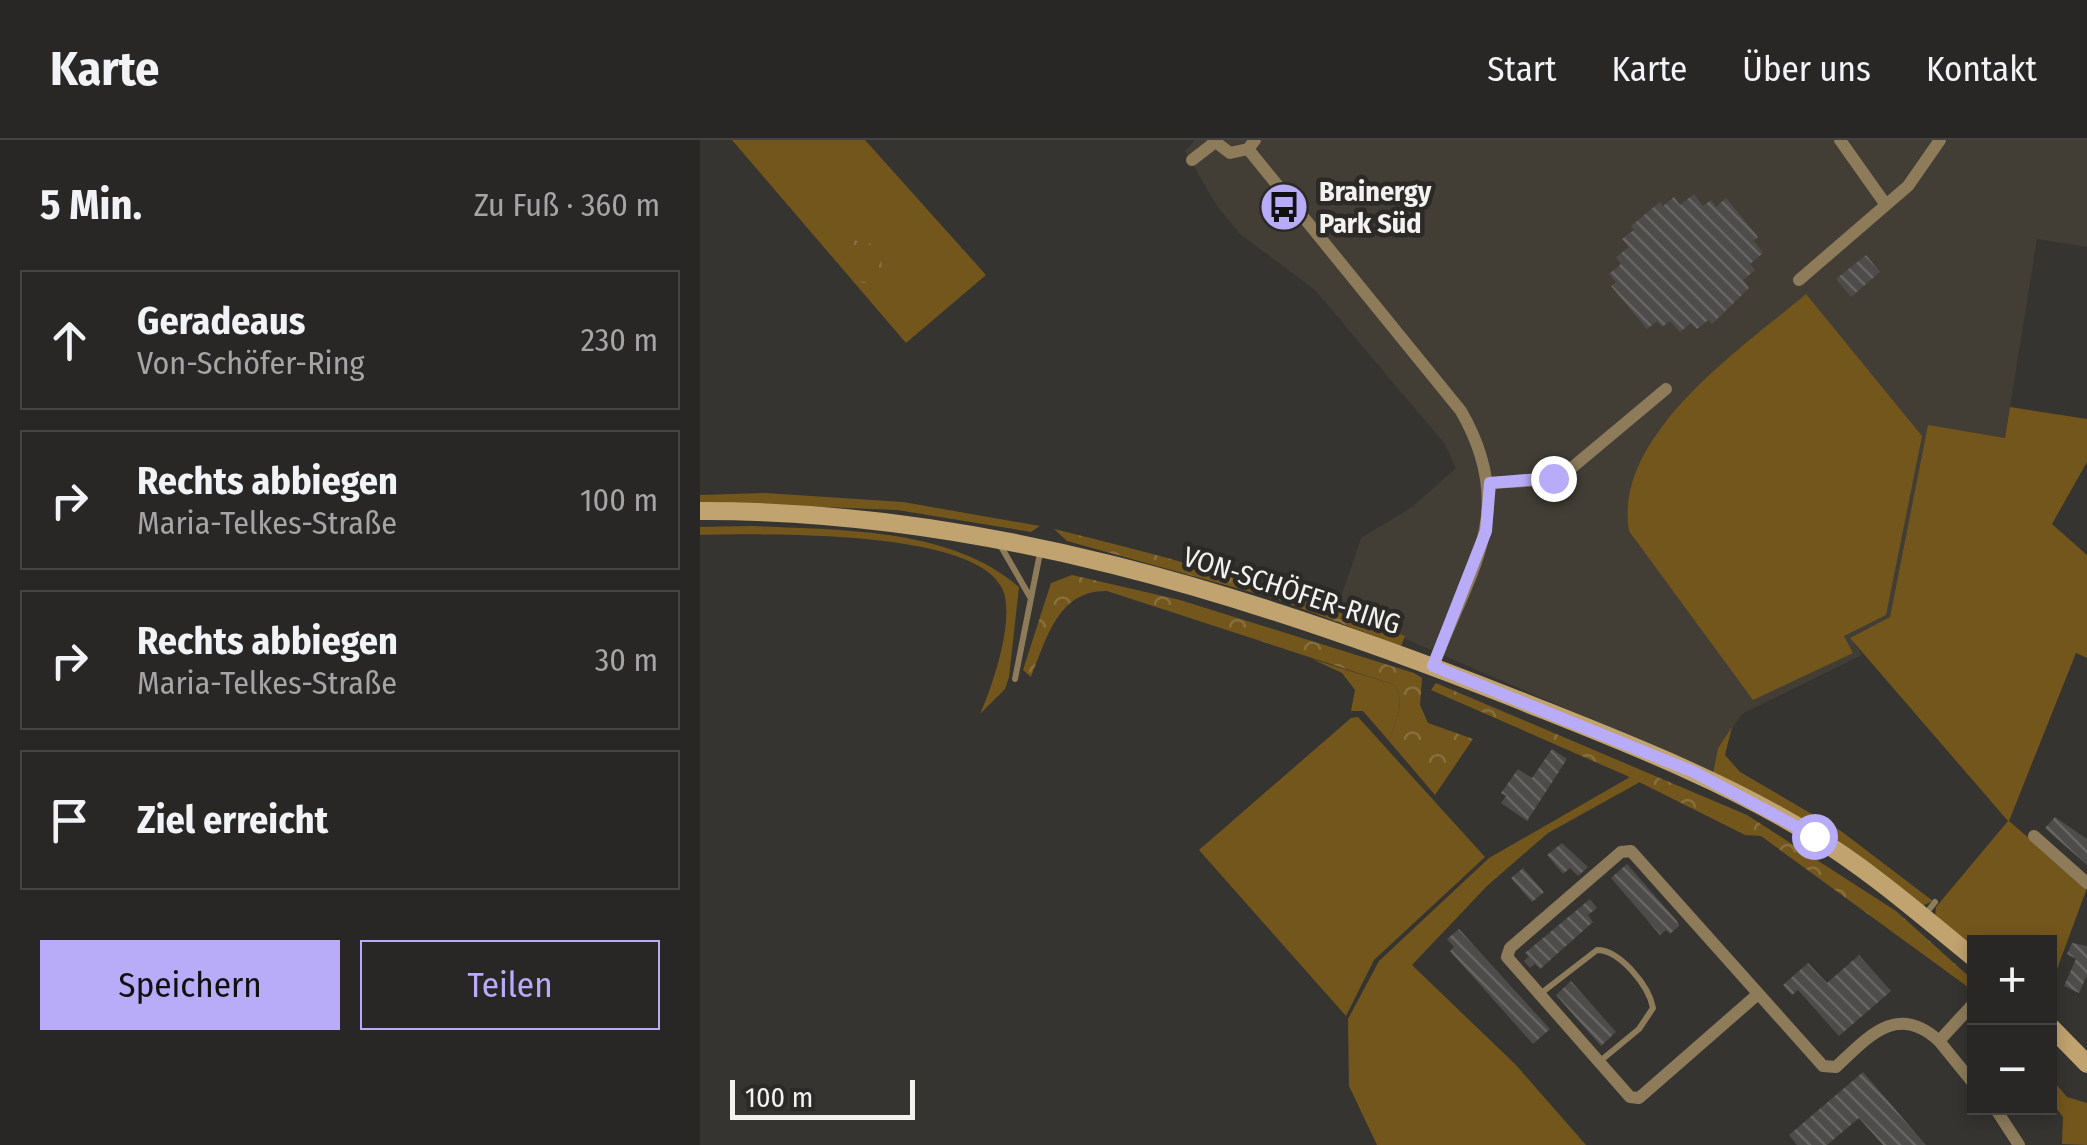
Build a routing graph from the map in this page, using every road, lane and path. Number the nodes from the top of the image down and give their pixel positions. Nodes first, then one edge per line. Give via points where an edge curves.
1 (1840, 140) edge
2 (1940, 140) edge
3 (1213, 142) edge
4 (1252, 144) edge
5 (1192, 160) dead end
6 (1886, 205) junction
7 (1799, 280) dead end
8 (1666, 389) dead end
9 (1490, 483) junction
10 (700, 511) edge
11 (994, 539) junction
12 (1042, 546) junction
13 (1031, 599) junction
14 (1433, 666) junction
15 (1015, 679) dead end
16 (2034, 836) dead end
17 (2087, 882) edge
18 (1967, 951) edge
19 (1758, 994) junction
20 (1539, 995) junction
21 (1967, 1010) edge
22 (2057, 1033) edge
23 (1939, 1040) junction
24 (1599, 1062) junction
25 (2087, 1064) edge
26 (1967, 1075) edge
27 (1999, 1115) edge
28 (2018, 1145) edge

1 - 6 street
2 - 6 street via 1924,168
3 - 4 street via 1230,154
3 - 5 street
4 - 9 street via 1461,411 1481,446
6 - 7 street
8 - 9 street via 1568,471 1543,480
9 - 14 street via 1486,531
10 - 11 main road, VON-SCHÖFER-RING via 867,517
11 - 12 main road, VON-SCHÖFER-RING
11 - 13 lane
12 - 13 lane
12 - 14 main road, VON-SCHÖFER-RING via 1198,586
13 - 15 lane
14 - 18 main road, VON-SCHÖFER-RING via 1718,783 1929,910
16 - 17 street
19 - 20 street via 1631,851 1621,852 1510,948 1507,957
19 - 23 street via 1823,1066 1836,1067 1880,1026 1898,1021
19 - 24 street via 1640,1098 1630,1097
20 - 24 street
20 - 24 lane via 1596,950 1612,952 1648,991 1648,1019
21 - 23 street
22 - 25 main road
23 - 26 street
27 - 28 street

